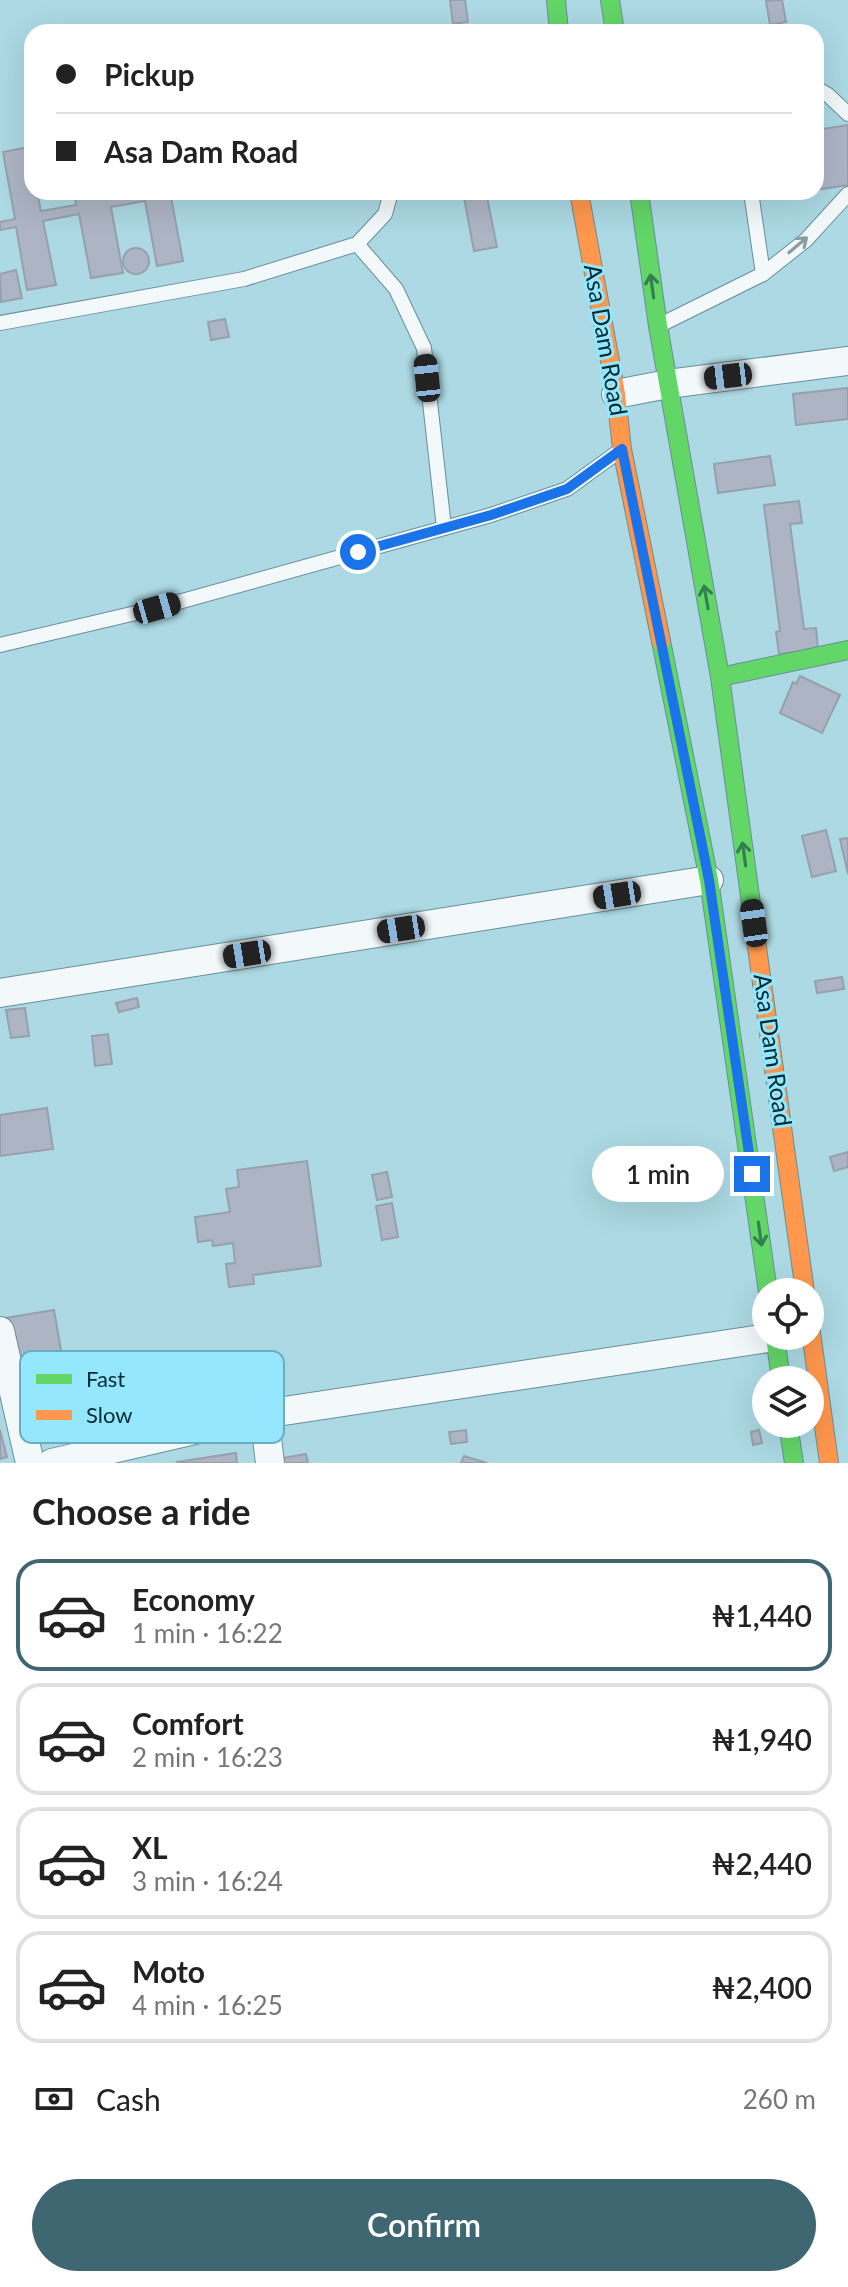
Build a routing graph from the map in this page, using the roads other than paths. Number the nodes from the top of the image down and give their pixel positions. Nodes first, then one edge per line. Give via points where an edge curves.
1 (556, 0) edge
2 (610, 0) edge
3 (558, 24) edge
4 (617, 24) edge
5 (824, 93) edge
6 (848, 114) edge
7 (848, 194) edge
8 (389, 200) edge
9 (580, 200) edge
10 (640, 200) edge
11 (752, 200) edge
12 (357, 244) junction
13 (763, 274) junction
14 (0, 323) edge
15 (658, 326) junction
16 (848, 361) edge
17 (668, 384) junction
18 (616, 394) junction
19 (622, 449) junction
20 (444, 528) junction
21 (0, 645) edge
22 (848, 650) edge
23 (720, 677) junction
24 (709, 880) junction
25 (0, 993) edge
26 (766, 1278) edge
27 (803, 1278) edge
28 (0, 1331) edge
29 (752, 1340) edge
30 (813, 1350) edge
31 (284, 1411) edge
32 (20, 1419) edge
33 (790, 1438) edge
34 (25, 1443) edge
35 (139, 1443) edge
36 (268, 1443) edge
37 (848, 1454) edge
38 (30, 1463) edge
39 (52, 1463) edge
40 (270, 1463) edge
41 (794, 1463) edge
42 (829, 1463) edge

1 - 3 main road
2 - 4 main road
5 - 6 lane
13 -> 7 lane via 806,240
8 - 12 lane via 385,214
9 - 18 main road, Asa Dam Road
15 -> 10 main road, Asa Dam Road
11 - 13 lane
12 - 14 lane via 244,279
12 - 20 lane via 396,289 424,348
13 - 15 lane
15 - 17 main road, Asa Dam Road
16 - 17 street
17 - 18 street
23 -> 17 main road, Asa Dam Road
18 - 19 main road, Asa Dam Road
19 - 20 lane via 567,489
19 - 24 main road, Asa Dam Road
20 - 21 lane via 157,608
22 - 23 main road
27 -> 23 main road, Asa Dam Road
24 - 25 street
24 -> 26 main road, Asa Dam Road
28 - 32 street
29 - 31 street
30 - 42 main road
33 - 41 main road
34 - 38 street
35 - 39 street
36 - 40 street
37 - 42 main road

